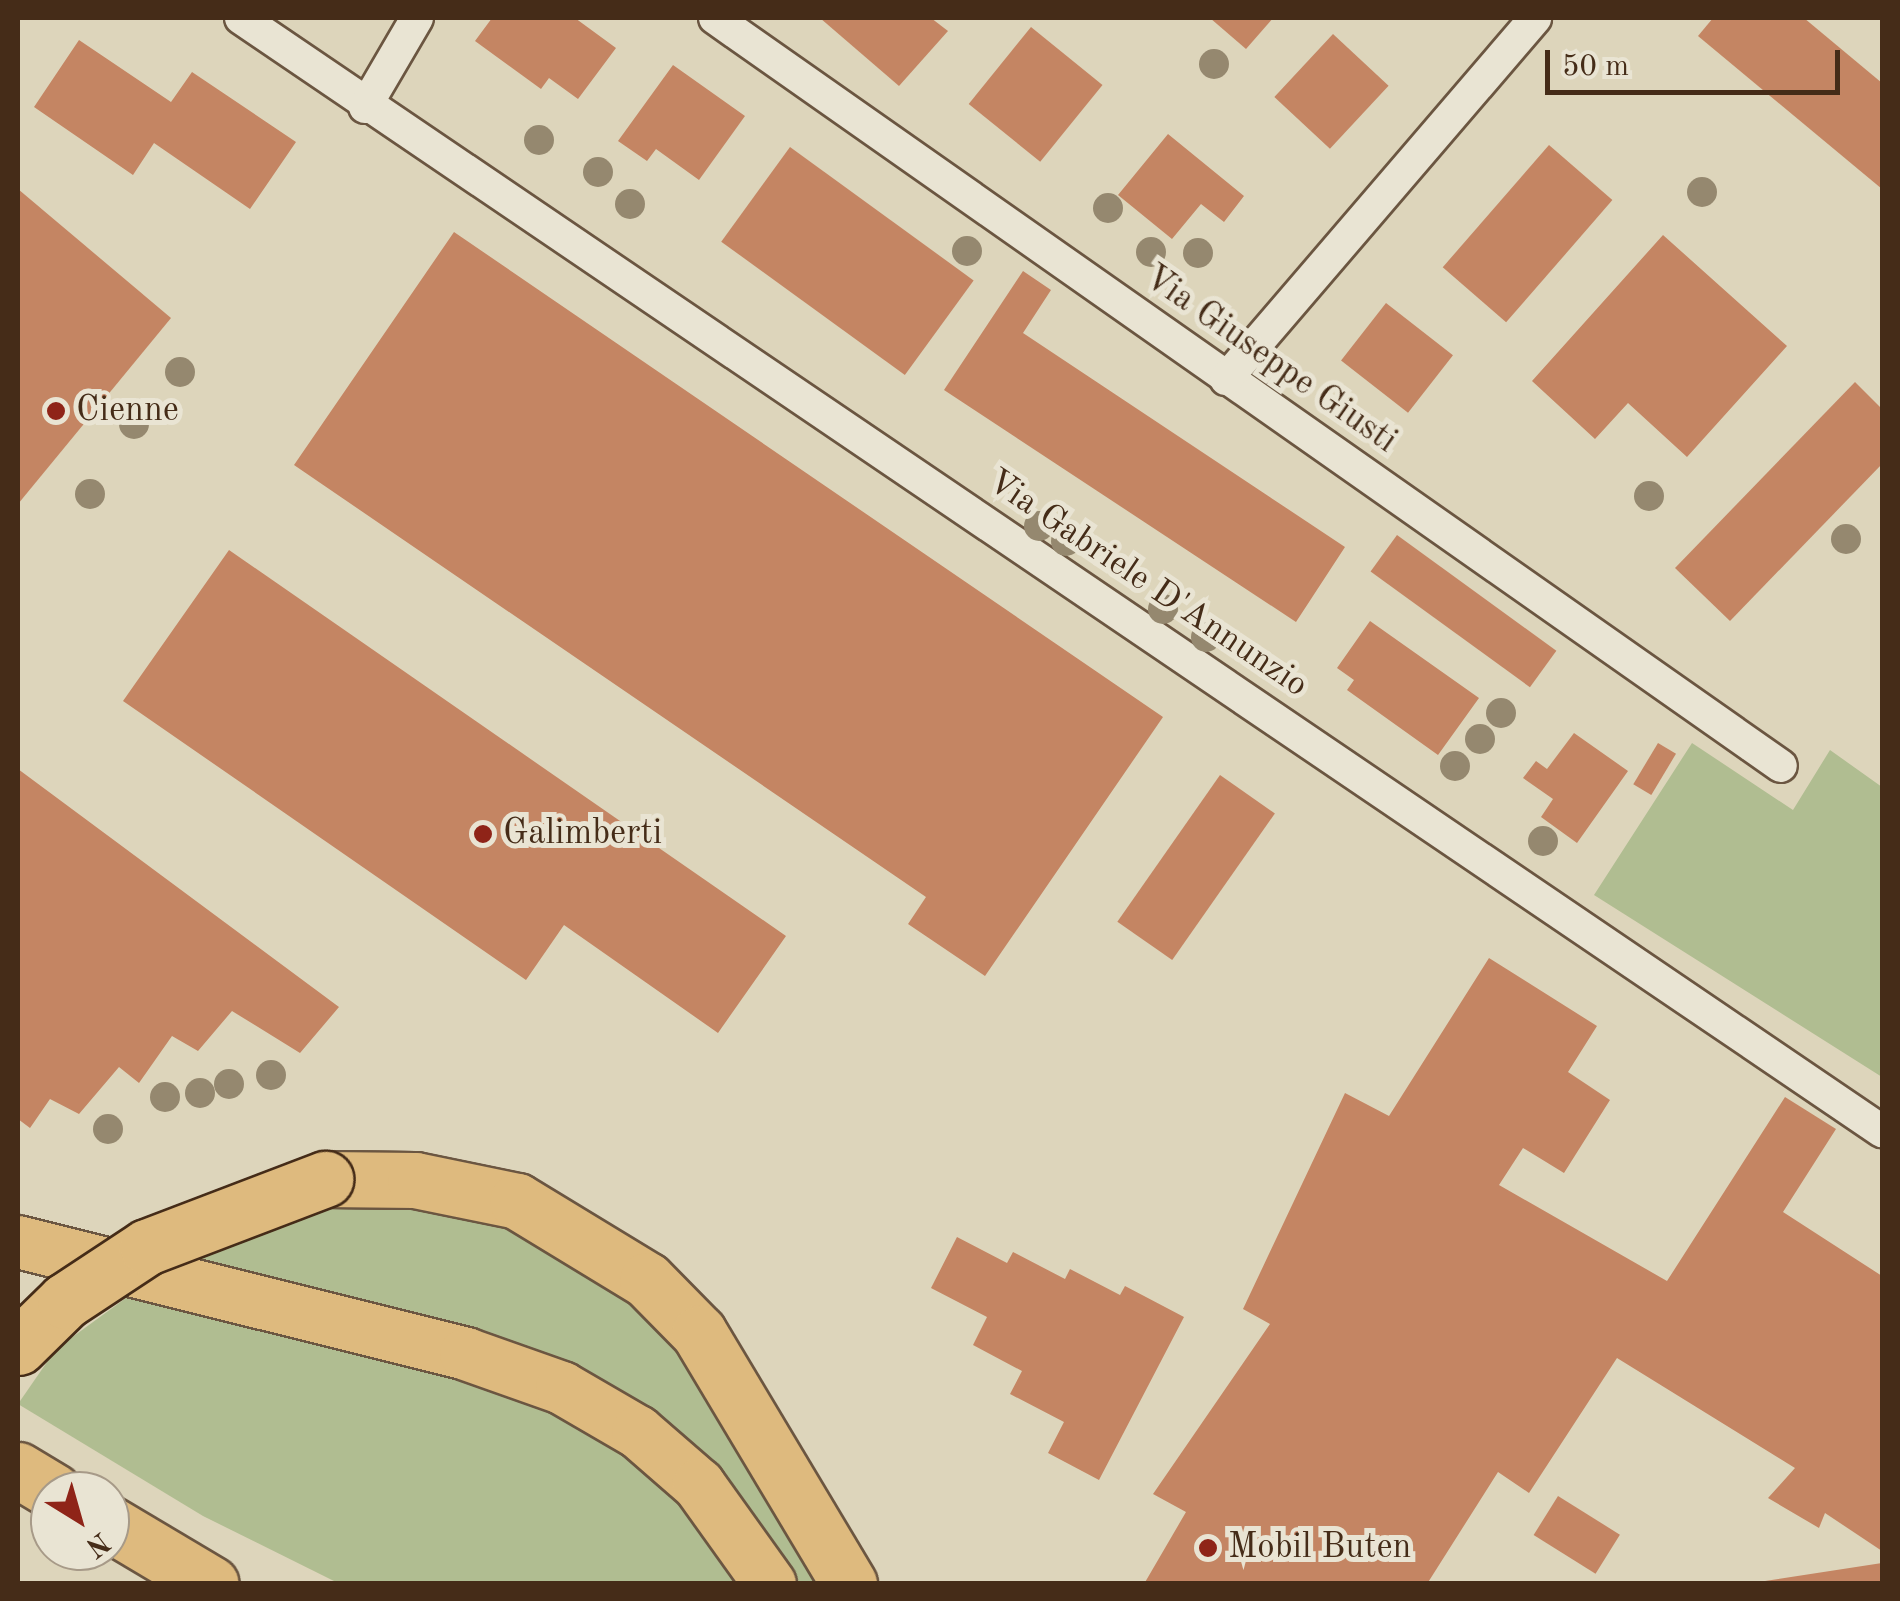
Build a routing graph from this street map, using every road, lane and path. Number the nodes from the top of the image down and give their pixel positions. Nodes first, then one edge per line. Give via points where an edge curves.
1 (241, 18) edge
2 (417, 18) edge
3 (714, 18) edge
4 (1535, 18) edge
5 (365, 107) junction
6 (1226, 379) junction
7 (1782, 766) dead end
8 (1882, 1131) edge
9 (18, 1242) edge
10 (18, 1347) edge
11 (130, 1536) edge
12 (211, 1584) edge
13 (770, 1584) edge
14 (849, 1584) edge

1 - 5 street, Via Gabriele D'Annunzio
2 - 5 street
3 - 6 street, Via Giuseppe Giusti
4 - 6 street
5 - 8 street, Via Gabriele D'Annunzio
6 - 7 street, Via Giuseppe Giusti
9 - 13 main road via 466,1354 562,1388 638,1432 699,1485
10 - 14 highway, bridge via 65,1301 147,1247 325,1178 415,1180 518,1202 647,1280 698,1333
11 - 12 highway

